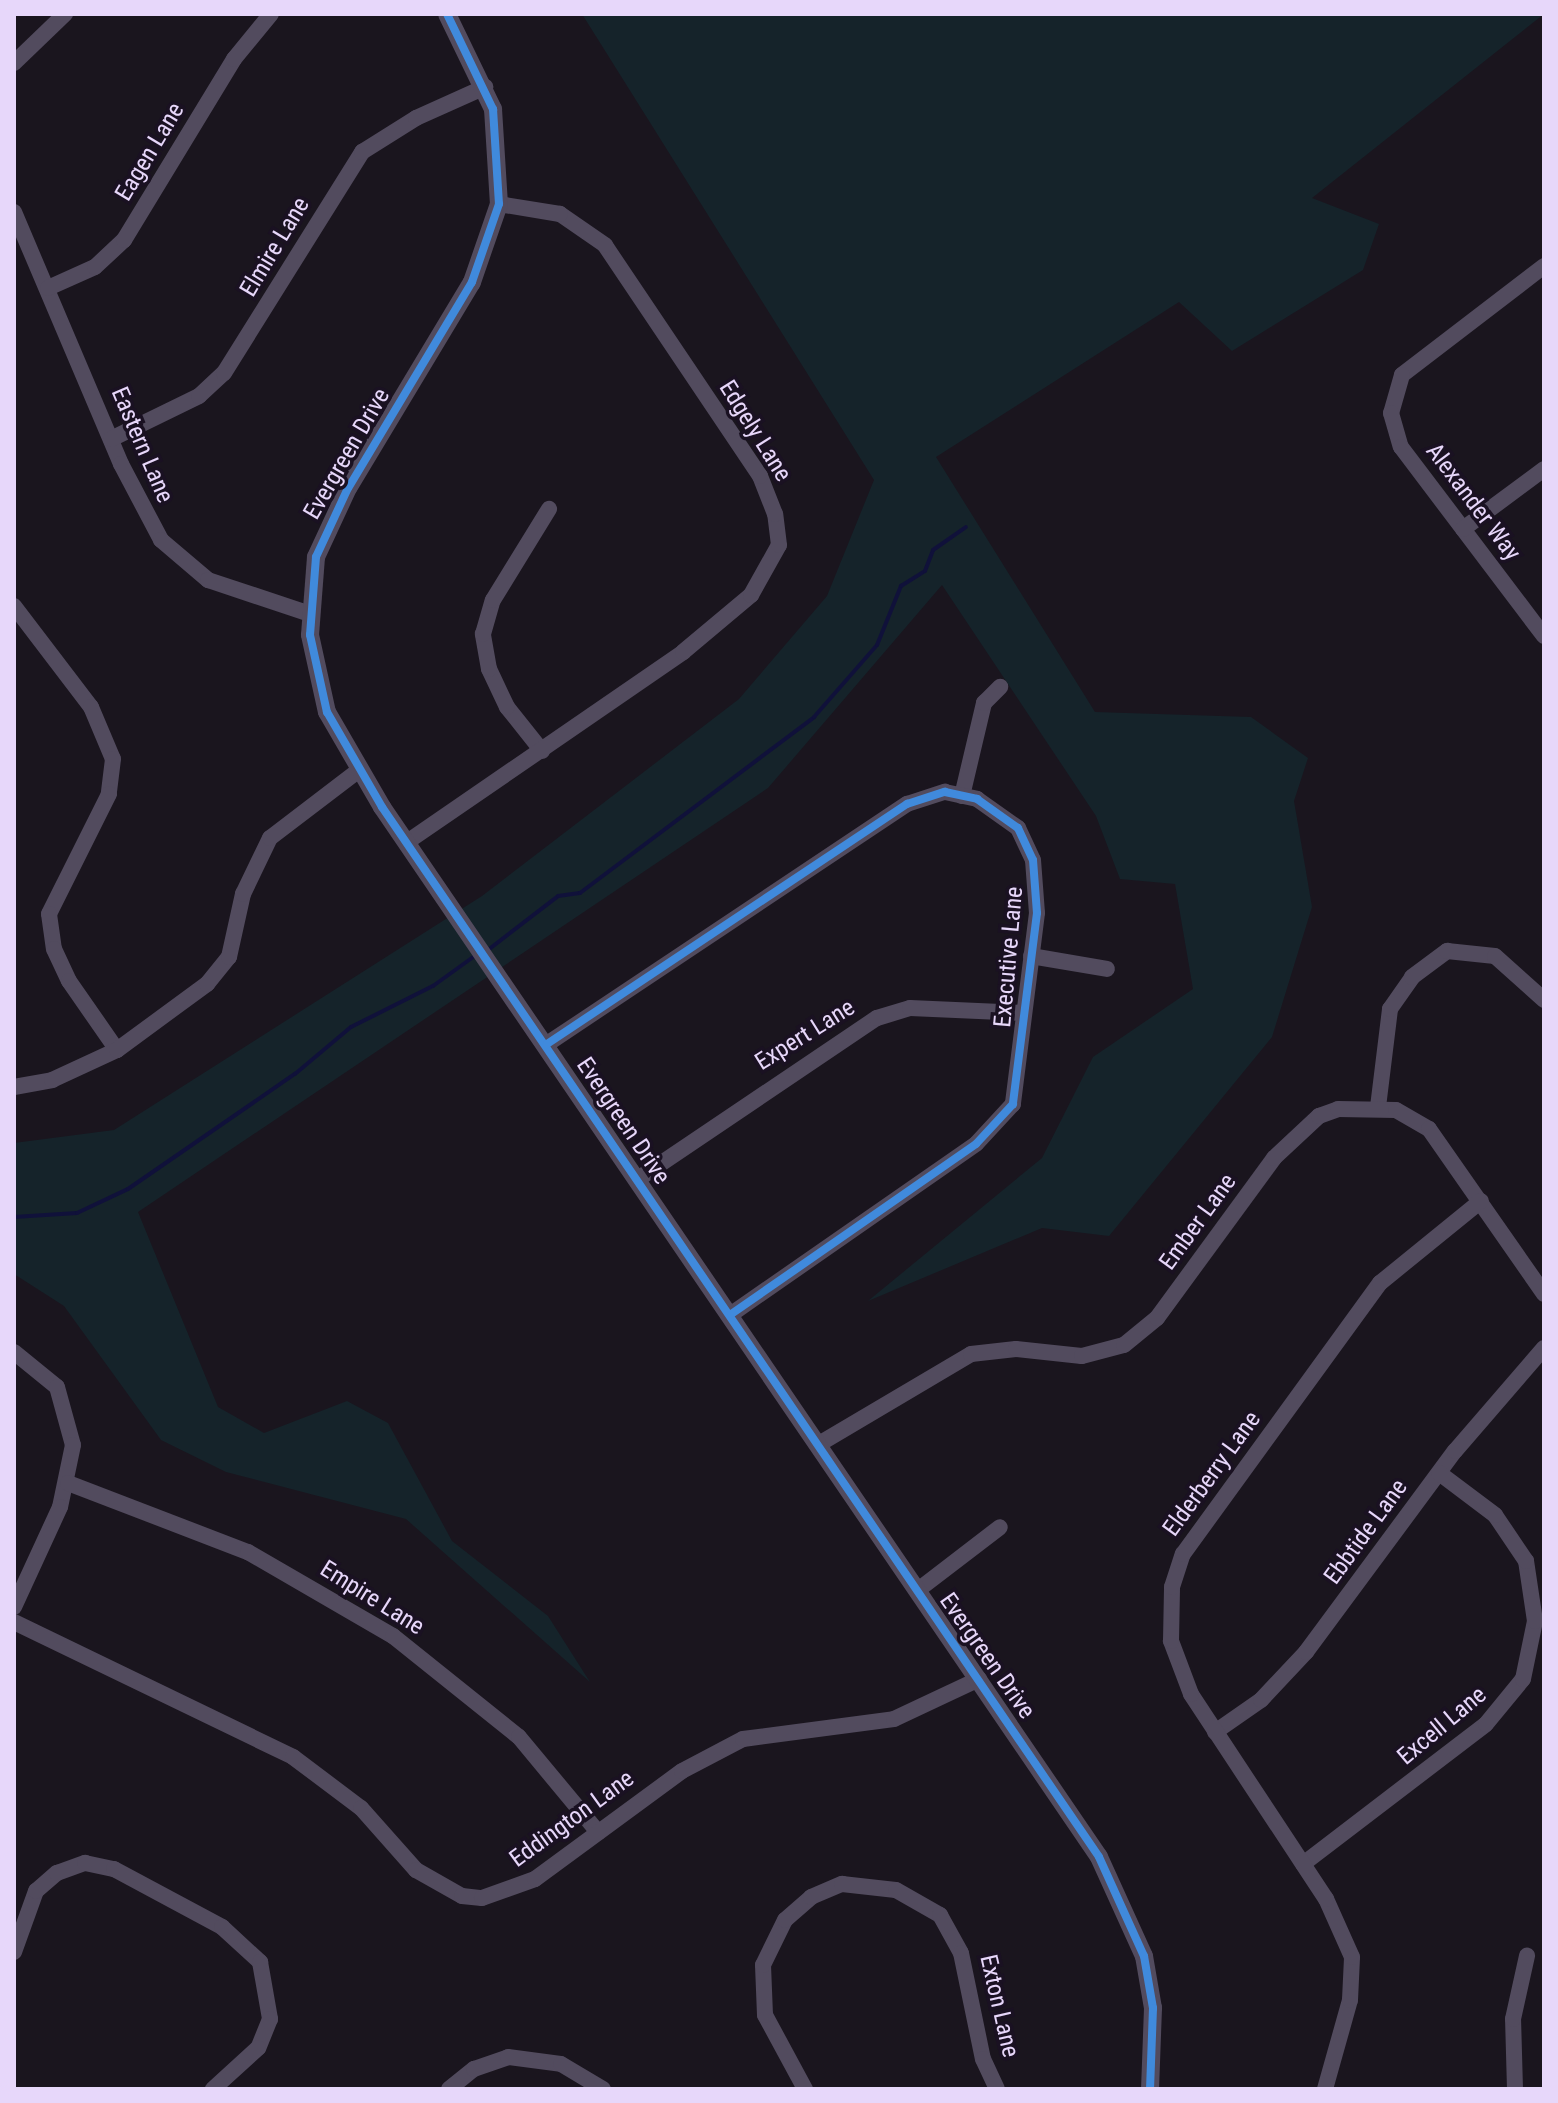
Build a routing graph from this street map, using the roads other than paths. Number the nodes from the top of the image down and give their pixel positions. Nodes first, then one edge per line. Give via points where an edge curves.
1 (65, 14) edge
2 (271, 14) edge
3 (447, 14) edge
4 (14, 63) edge
5 (485, 87) junction
6 (499, 204) junction
7 (14, 212) edge
8 (1543, 269) edge
9 (48, 288) junction
10 (111, 439) junction
11 (1544, 469) edge
12 (549, 509) dead end
13 (1463, 529) junction
14 (14, 606) edge
15 (310, 614) junction
16 (1544, 636) edge
17 (1000, 687) dead end
18 (542, 751) junction
19 (358, 771) junction
20 (962, 796) junction
21 (407, 842) junction
22 (1031, 956) junction
23 (1107, 969) dead end
24 (1544, 1000) edge
25 (1024, 1013) junction
26 (547, 1044) junction
27 (117, 1050) junction
28 (14, 1087) edge
29 (1378, 1107) junction
30 (638, 1179) junction
31 (1481, 1201) junction
32 (1544, 1294) edge
33 (731, 1314) junction
34 (1544, 1348) edge
35 (14, 1352) edge
36 (819, 1444) junction
37 (1439, 1473) junction
38 (68, 1483) junction
39 (1000, 1527) dead end
40 (918, 1590) junction
41 (14, 1607) edge
42 (14, 1622) edge
43 (979, 1679) junction
44 (1215, 1732) junction
45 (598, 1832) junction
46 (1303, 1864) junction
47 (14, 1952) edge
48 (1527, 1956) dead end
49 (213, 2089) edge
50 (449, 2089) edge
51 (603, 2089) edge
52 (805, 2089) edge
53 (997, 2089) edge
54 (1150, 2089) edge
55 (1325, 2089) edge
56 (1515, 2089) edge

1 - 4 street
2 - 9 street, Eagen Lane via 234,59 124,240 95,267
3 - 5 street, Evergreen Drive
5 - 6 street, Evergreen Drive via 498,133
5 - 10 street, Elmire Lane via 395,129 362,152 224,373 199,396
6 - 15 street, Evergreen Drive via 472,282 324,533
6 - 18 street, Edgely Lane via 560,214 605,245 755,467 779,531 773,565 735,609
7 - 9 street, Eastern Lane
8 - 13 street, Alexander Way via 1402,375 1391,413 1401,447
9 - 10 street, Eastern Lane
10 - 15 street, Eastern Lane via 144,514 175,555 227,588
11 - 13 street
12 - 18 street via 497,591 483,634 489,669 507,707
13 - 16 street, Alexander Way
14 - 27 street via 91,707 113,759 109,794 49,914 54,949 69,981
15 - 19 street, Evergreen Drive via 318,686
17 - 20 street via 984,703
18 - 21 street, Edgely Lane
19 - 21 street, Evergreen Drive
19 - 27 street via 270,838 243,894 229,957 207,984
20 - 22 street, Executive Lane via 994,805 1026,843 1037,896
20 - 26 street, Executive Lane via 923,797 890,813
21 - 26 street, Evergreen Drive
22 - 23 street
22 - 25 street, Executive Lane
24 - 29 street via 1495,956 1447,951 1412,977 1390,1009
25 - 30 street, Expert Lane via 910,1008 877,1018
25 - 33 street, Executive Lane via 1019,1088 1004,1119
26 - 30 street, Evergreen Drive
27 - 28 street via 52,1080
29 - 31 street, Ember Lane via 1429,1129
29 - 36 street, Ember Lane via 1338,1109 1308,1126 1274,1158 1157,1318 1124,1345 1082,1356 1016,1349 971,1354
30 - 33 street, Evergreen Drive
31 - 32 street, Ember Lane
31 - 44 street, Elderberry Lane via 1380,1283 1183,1554 1172,1587 1171,1641 1191,1694
33 - 36 street, Evergreen Drive
34 - 37 street, Ebbtide Lane
35 - 38 street via 43,1370 65,1405 73,1445
36 - 40 street, Evergreen Drive
37 - 44 street, Ebbtide Lane via 1306,1652 1261,1700
37 - 46 street, Excell Lane via 1495,1515 1522,1553 1535,1621 1526,1670 1514,1695 1486,1724
38 - 41 street
38 - 45 street, Empire Lane via 248,1552 393,1636 519,1737
39 - 40 street
40 - 43 street, Evergreen Drive
42 - 45 street, Eddington Lane via 293,1757 361,1808 416,1870 462,1896 510,1892
43 - 45 street, Eddington Lane via 894,1719 743,1739 701,1758
43 - 54 street, Evergreen Drive via 1099,1857 1136,1931 1153,2008
44 - 46 street, Elderberry Lane
46 - 55 street, Elderberry Lane via 1337,1917 1352,1957 1350,2000
47 - 49 street via 36,1891 57,1873 85,1863 114,1869 222,1927 260,1962 270,2019 258,2048
48 - 56 street via 1513,2019
50 - 51 street via 490,2061 527,2057 570,2067
52 - 53 street, Exton Lane via 765,2015 763,1965 791,1914 842,1884 896,1890 940,1915 961,1953 983,2059

